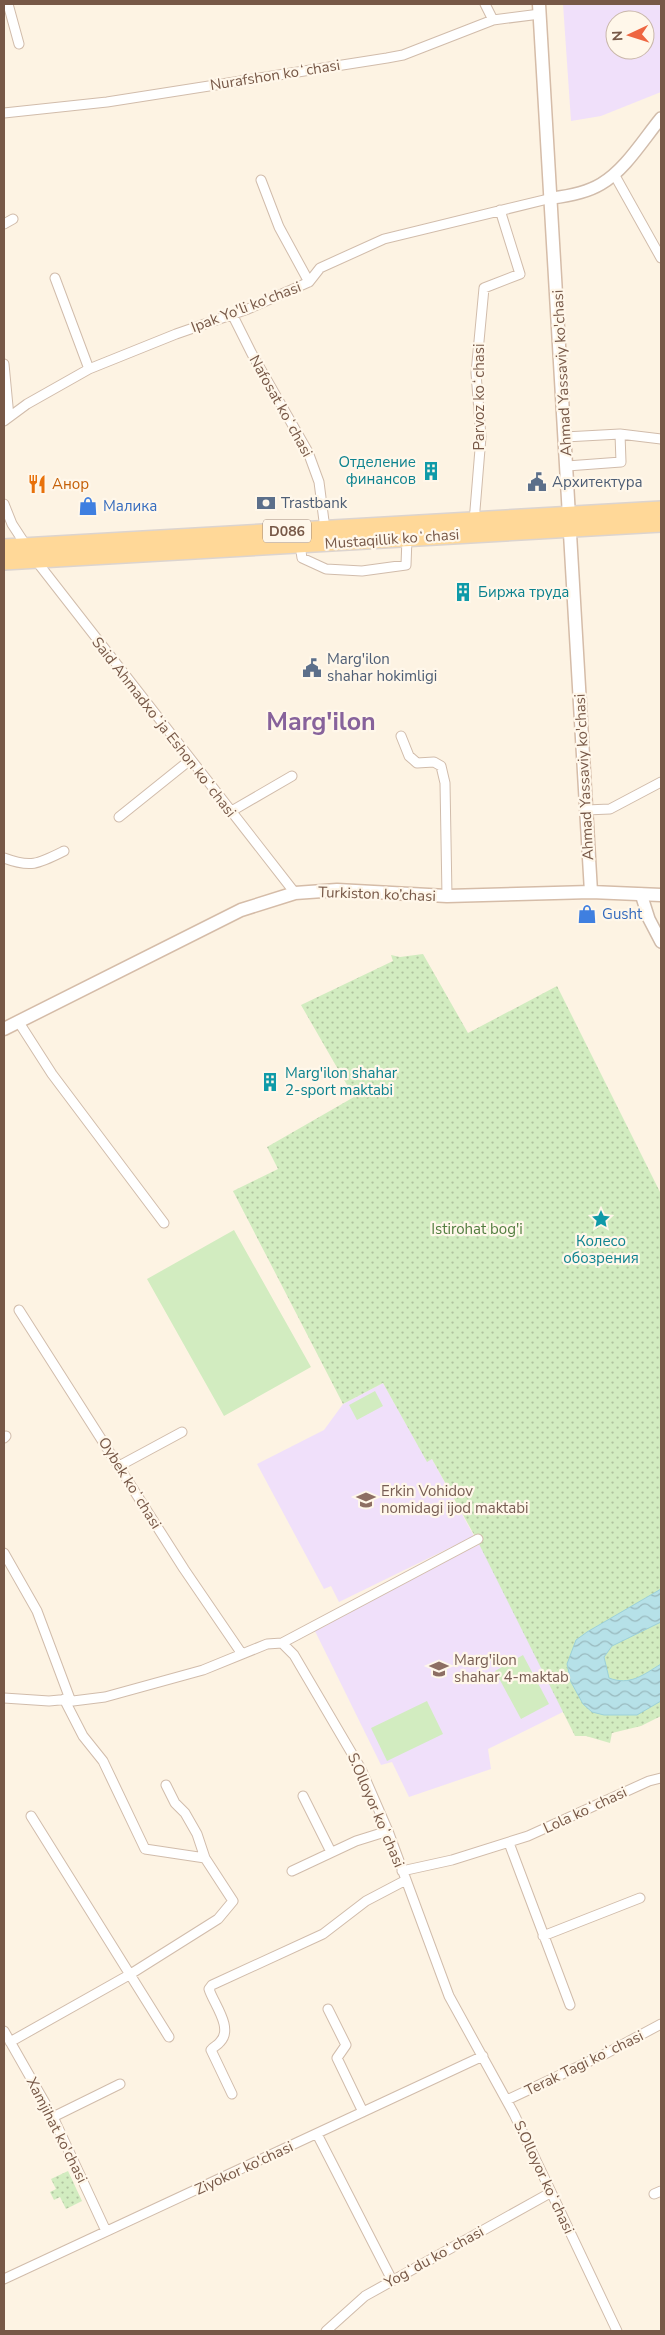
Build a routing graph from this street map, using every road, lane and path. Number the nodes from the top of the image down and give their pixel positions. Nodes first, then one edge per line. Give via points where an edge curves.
1 (8, 4) edge
2 (484, 4) edge
3 (540, 9) edge
4 (493, 20) junction
5 (19, 44) dead end
6 (4, 113) edge
7 (661, 118) edge
8 (614, 174) junction
9 (261, 180) dead end
10 (552, 198) junction
11 (500, 210) junction
12 (13, 219) dead end
13 (4, 224) edge
14 (661, 258) edge
15 (55, 278) dead end
16 (309, 282) junction
17 (232, 314) junction
18 (4, 364) edge
19 (89, 369) junction
20 (6, 419) edge
21 (620, 434) junction
22 (566, 437) junction
23 (661, 439) edge
24 (567, 466) junction
25 (4, 504) edge
26 (661, 510) edge
27 (474, 522) junction
28 (570, 523) junction
29 (661, 524) edge
30 (325, 530) junction
31 (407, 538) junction
32 (26, 545) junction
33 (300, 545) junction
34 (4, 547) edge
35 (35, 560) junction
36 (4, 562) edge
37 (401, 736) dead end
38 (190, 760) junction
39 (292, 776) dead end
40 (661, 782) edge
41 (586, 810) junction
42 (230, 812) junction
43 (119, 817) dead end
44 (64, 851) dead end
45 (4, 858) edge
46 (591, 892) junction
47 (295, 893) junction
48 (641, 894) junction
49 (661, 895) edge
50 (447, 896) junction
51 (661, 942) edge
52 (18, 1021) junction
53 (4, 1029) edge
54 (164, 1224) dead end
55 (19, 1310) dead end
56 (182, 1432) dead end
57 (119, 1466) junction
58 (478, 1539) dead end
59 (4, 1553) edge
60 (282, 1643) junction
61 (242, 1654) junction
62 (4, 1698) edge
63 (67, 1699) junction
64 (661, 1778) edge
65 (166, 1785) dead end
66 (303, 1796) dead end
67 (31, 1816) dead end
68 (388, 1831) junction
69 (509, 1843) junction
70 (331, 1852) junction
71 (205, 1858) junction
72 (292, 1871) dead end
73 (402, 1871) junction
74 (406, 1880) junction
75 (640, 1898) dead end
76 (543, 1936) junction
77 (130, 1975) junction
78 (570, 2005) dead end
79 (328, 2009) dead end
80 (661, 2024) edge
81 (4, 2031) edge
82 (169, 2036) dead end
83 (10, 2042) junction
84 (483, 2056) junction
85 (120, 2084) dead end
86 (232, 2094) dead end
87 (507, 2100) junction
88 (363, 2112) junction
89 (53, 2117) junction
90 (317, 2134) junction
91 (550, 2193) junction
92 (106, 2231) junction
93 (4, 2279) edge
94 (392, 2280) junction
95 (326, 2331) edge
96 (617, 2331) edge

1 - 5 street
2 - 4 street
3 - 4 street, Nurafshon koʻchasi
3 - 10 main road, Ahmad Yassaviy ko'chasi
4 - 6 street, Nurafshon koʻchasi via 403,55 107,102
7 - 8 street
8 - 10 street via 588,190
8 - 14 street
9 - 16 street via 279,227
10 - 11 street, Ipak Yo'li ko'chasi
10 - 22 main road, Ahmad Yassaviy ko'chasi
11 - 16 street, Ipak Yo'li ko'chasi via 384,239 320,268
11 - 27 street, Parvoz koʻchasi via 520,274 484,288 476,373 481,437
12 - 13 street
15 - 19 street
16 - 17 street, Ipak Yo'li ko'chasi
17 - 19 street, Ipak Yo'li ko'chasi
17 - 30 street, Nafosat koʻchasi via 308,452 319,482
18 - 20 street
19 - 20 street, Ipak Yo'li ko'chasi
21 - 22 street
21 - 23 street
21 - 24 street via 621,462
22 - 24 main road, Ahmad Yassaviy ko'chasi
24 - 28 main road, Ahmad Yassaviy ko'chasi
25 - 32 street, Said Ahmadxoʻja Eshon koʻchasi
26 - 28 main road, Mustaqillik koʻchasi / D086
27 - 28 main road, Mustaqillik koʻchasi / D086
27 - 30 main road, Mustaqillik koʻchasi / D086
28 - 29 main road, Mustaqillik koʻchasi / D086
28 - 31 main road, Mustaqillik koʻchasi / D086
28 - 41 main road, Ahmad Yassaviy ko'chasi
30 - 32 main road, Mustaqillik koʻchasi / D086
31 - 33 main road, Mustaqillik koʻchasi / D086
31 - 33 street via 406,565 362,571 326,569 302,558
32 - 34 main road, Mustaqillik koʻchasi / D086
32 - 35 street, Said Ahmadxoʻja Eshon koʻchasi
33 - 35 main road, Mustaqillik koʻchasi / D086
35 - 36 main road, Mustaqillik koʻchasi / D086
35 - 38 street, Said Ahmadxoʻja Eshon koʻchasi
37 - 50 street via 417,763 434,762 441,766 446,783
38 - 42 street, Said Ahmadxoʻja Eshon koʻchasi
38 - 43 street
39 - 42 street
40 - 41 street via 610,808
41 - 46 main road, Ahmad Yassaviy ko'chasi
42 - 47 street, Said Ahmadxoʻja Eshon koʻchasi
44 - 45 street via 37,864 20,864
46 - 48 main road, Turkiston ko’chasi
46 - 50 main road, Turkiston ko’chasi
47 - 50 main road, Turkiston ko’chasi via 337,890
47 - 52 main road, Turkiston ko’chasi via 241,910
48 - 49 main road, Turkiston ko’chasi
48 - 51 street
52 - 53 main road, Turkiston ko’chasi
52 - 54 street via 68,1095
55 - 57 street, Oybek koʻchasi
56 - 57 street
57 - 61 street, Oybek koʻchasi
58 - 60 street
59 - 63 street via 36,1611
60 - 61 street via 267,1644
60 - 68 street, S.Olloyor koʻchasi via 294,1655 345,1739
61 - 63 street via 203,1670 105,1697 80,1701
62 - 63 street
63 - 71 street via 83,1736 103,1761 145,1849
64 - 69 street, Lola koʻchasi via 648,1780
65 - 71 street via 197,1834
66 - 70 street
67 - 77 street
68 - 70 street
68 - 73 street, S.Olloyor koʻchasi
69 - 73 street, Lola koʻchasi
69 - 76 street
70 - 72 street
71 - 77 street via 233,1901 218,1919
73 - 74 street, S.Olloyor koʻchasi
74 - 84 street, S.Olloyor koʻchasi via 449,1996
74 - 86 street via 366,1901 323,1934 212,1985 211,1995 223,2021 224,2034 222,2042 211,2050
75 - 76 street
76 - 78 street
77 - 82 street
77 - 83 street
79 - 88 street via 346,2045 337,2058
80 - 87 street, Terak Tagi koʻchasi
81 - 83 street, Xamjihat ko'chasi
83 - 89 street, Xamjihat ko'chasi
84 - 87 street, S.Olloyor koʻchasi
84 - 88 street, Ziyokor ko'chasi
85 - 89 street
87 - 91 street, S.Olloyor koʻchasi
88 - 90 street, Ziyokor ko'chasi
89 - 92 street, Xamjihat ko'chasi
90 - 92 street, Ziyokor ko'chasi
90 - 94 street
91 - 94 street, Yogʻdu koʻchasi
91 - 96 street, S.Olloyor koʻchasi
92 - 93 street, Ziyokor ko'chasi
94 - 95 street, Yogʻdu koʻchasi via 365,2296

